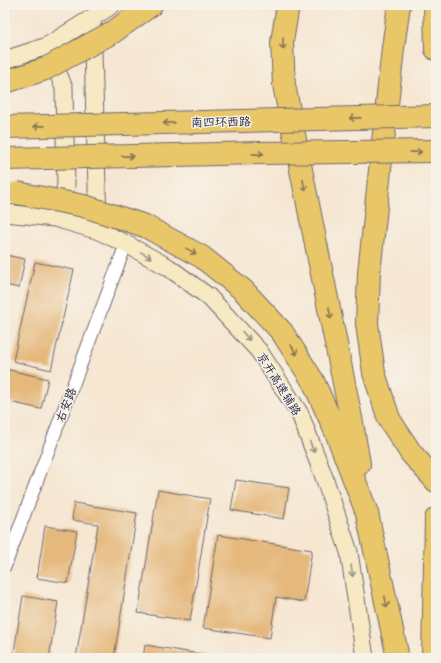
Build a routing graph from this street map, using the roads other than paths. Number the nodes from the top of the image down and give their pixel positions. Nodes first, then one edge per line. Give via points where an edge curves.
1 (112, 5) edge
2 (151, 5) edge
3 (288, 5) edge
4 (399, 5) edge
5 (435, 5) edge
6 (92, 18) junction
7 (47, 46) junction
8 (436, 49) edge
9 (5, 60) edge
10 (5, 82) edge
11 (436, 116) edge
12 (5, 127) edge
13 (436, 151) edge
14 (5, 159) edge
15 (11, 192) edge
16 (5, 213) edge
17 (55, 218) junction
18 (99, 231) junction
19 (126, 244) junction
20 (436, 481) edge
21 (367, 513) junction
22 (436, 520) edge
23 (5, 566) edge
24 (365, 658) edge
25 (398, 658) edge
26 (434, 658) edge

1 - 6 main road
2 - 10 highway, bridge via 113,32 45,69
3 -> 21 highway via 282,42 284,85 352,423
4 - 20 highway via 369,273 367,324 374,373 389,419 411,453
5 - 8 highway
6 - 7 main road
6 - 18 main road
7 - 9 main road
7 - 17 main road via 64,88 66,186
11 -> 12 highway, 南四环西路, bridge
14 -> 13 highway, bridge
15 -> 21 highway, bridge via 84,206 145,226 202,257 243,290 282,332 313,381
16 - 17 main road
17 - 18 main road
18 - 19 main road, 京开高速辅路
19 - 23 street, 右安路
19 -> 24 main road, 京开高速辅路 via 168,267 210,297 259,351 300,414 349,552
21 -> 25 highway
22 - 26 highway

